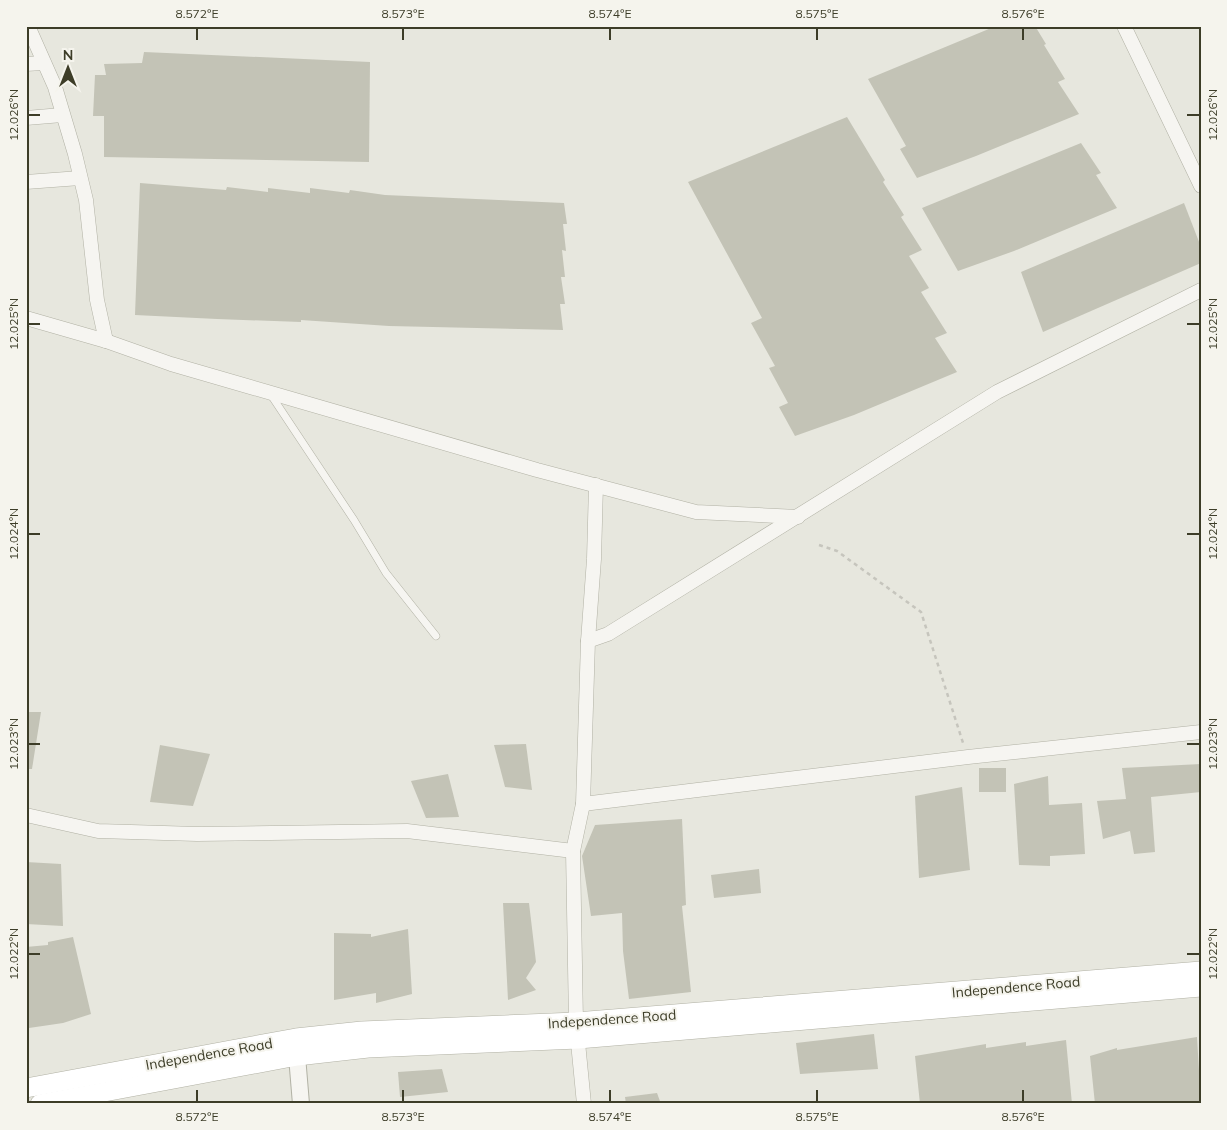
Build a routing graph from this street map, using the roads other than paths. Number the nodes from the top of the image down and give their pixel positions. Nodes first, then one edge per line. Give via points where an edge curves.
1 (28, 26) edge
2 (1124, 26) edge
3 (43, 63) junction
4 (26, 64) edge
5 (62, 115) junction
6 (26, 118) edge
7 (80, 178) junction
8 (26, 182) edge
9 (1201, 186) edge
10 (1201, 290) edge
11 (26, 318) edge
12 (106, 341) junction
13 (269, 392) junction
14 (596, 485) junction
15 (798, 517) junction
16 (436, 636) dead end
17 (588, 641) junction
18 (1201, 732) edge
19 (583, 804) junction
20 (26, 815) edge
21 (573, 851) junction
22 (1201, 971) edge
23 (1201, 987) edge
24 (577, 1030) junction
25 (296, 1047) junction
26 (26, 1088) edge
27 (40, 1104) edge
28 (301, 1104) edge
29 (584, 1104) edge

1 - 3 street
2 - 9 street
3 - 4 street
3 - 5 street via 55,87
5 - 6 street
5 - 7 street
7 - 8 street
7 - 12 street
10 - 15 street via 997,392
11 - 12 street
12 - 13 street via 171,364
13 - 14 street
13 - 16 lane via 386,573
14 - 15 street via 696,512
14 - 17 street
15 - 17 street via 608,634
17 - 19 street
18 - 19 street via 968,756
19 - 21 street
20 - 21 street via 98,831 197,834 407,831
21 - 24 street
22 - 24 main road, Independence Road
23 - 24 main road, Independence Road
24 - 25 main road, Independence Road via 362,1031
24 - 29 street
25 - 26 main road, Independence Road
25 - 27 main road, Independence Road
25 - 28 street

